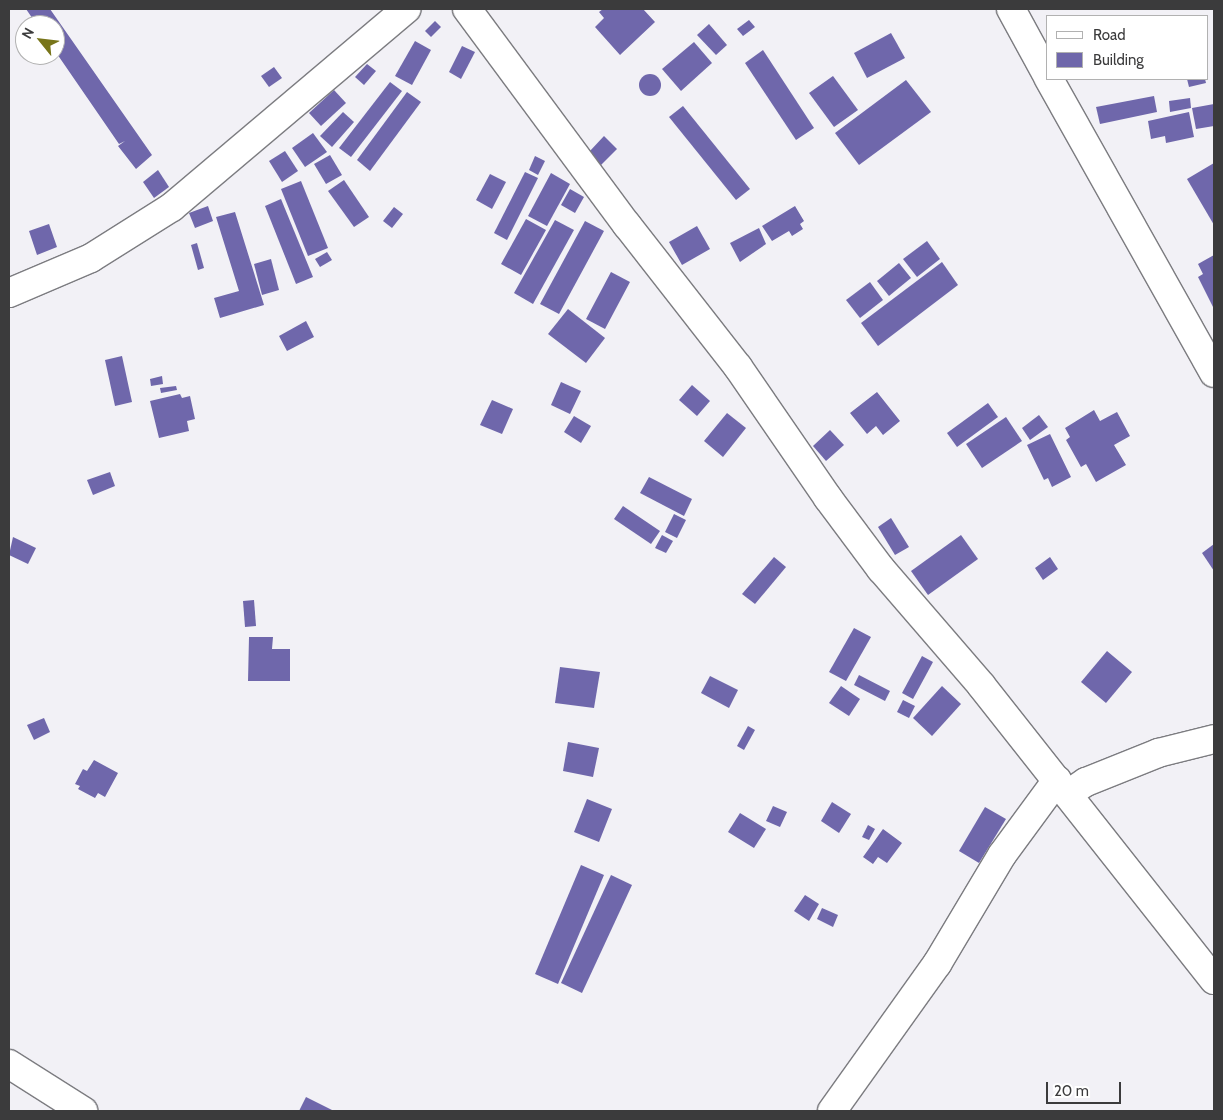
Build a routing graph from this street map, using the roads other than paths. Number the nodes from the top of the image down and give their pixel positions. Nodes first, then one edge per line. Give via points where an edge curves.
1 (406, 9) edge
2 (467, 9) edge
3 (1012, 9) edge
4 (1046, 73) edge
5 (1050, 80) edge
6 (9, 294) edge
7 (1214, 373) edge
8 (1214, 739) edge
9 (1062, 787) junction
10 (1214, 980) edge
11 (9, 1064) edge
12 (83, 1111) edge
13 (832, 1111) edge

1 - 6 street via 172,207 91,258
2 - 9 street via 627,225 738,367 828,498 882,569
3 - 4 street
5 - 7 street
8 - 9 street via 1158,753 1086,782
9 - 10 street
9 - 13 street via 1002,855 937,964
11 - 12 street

